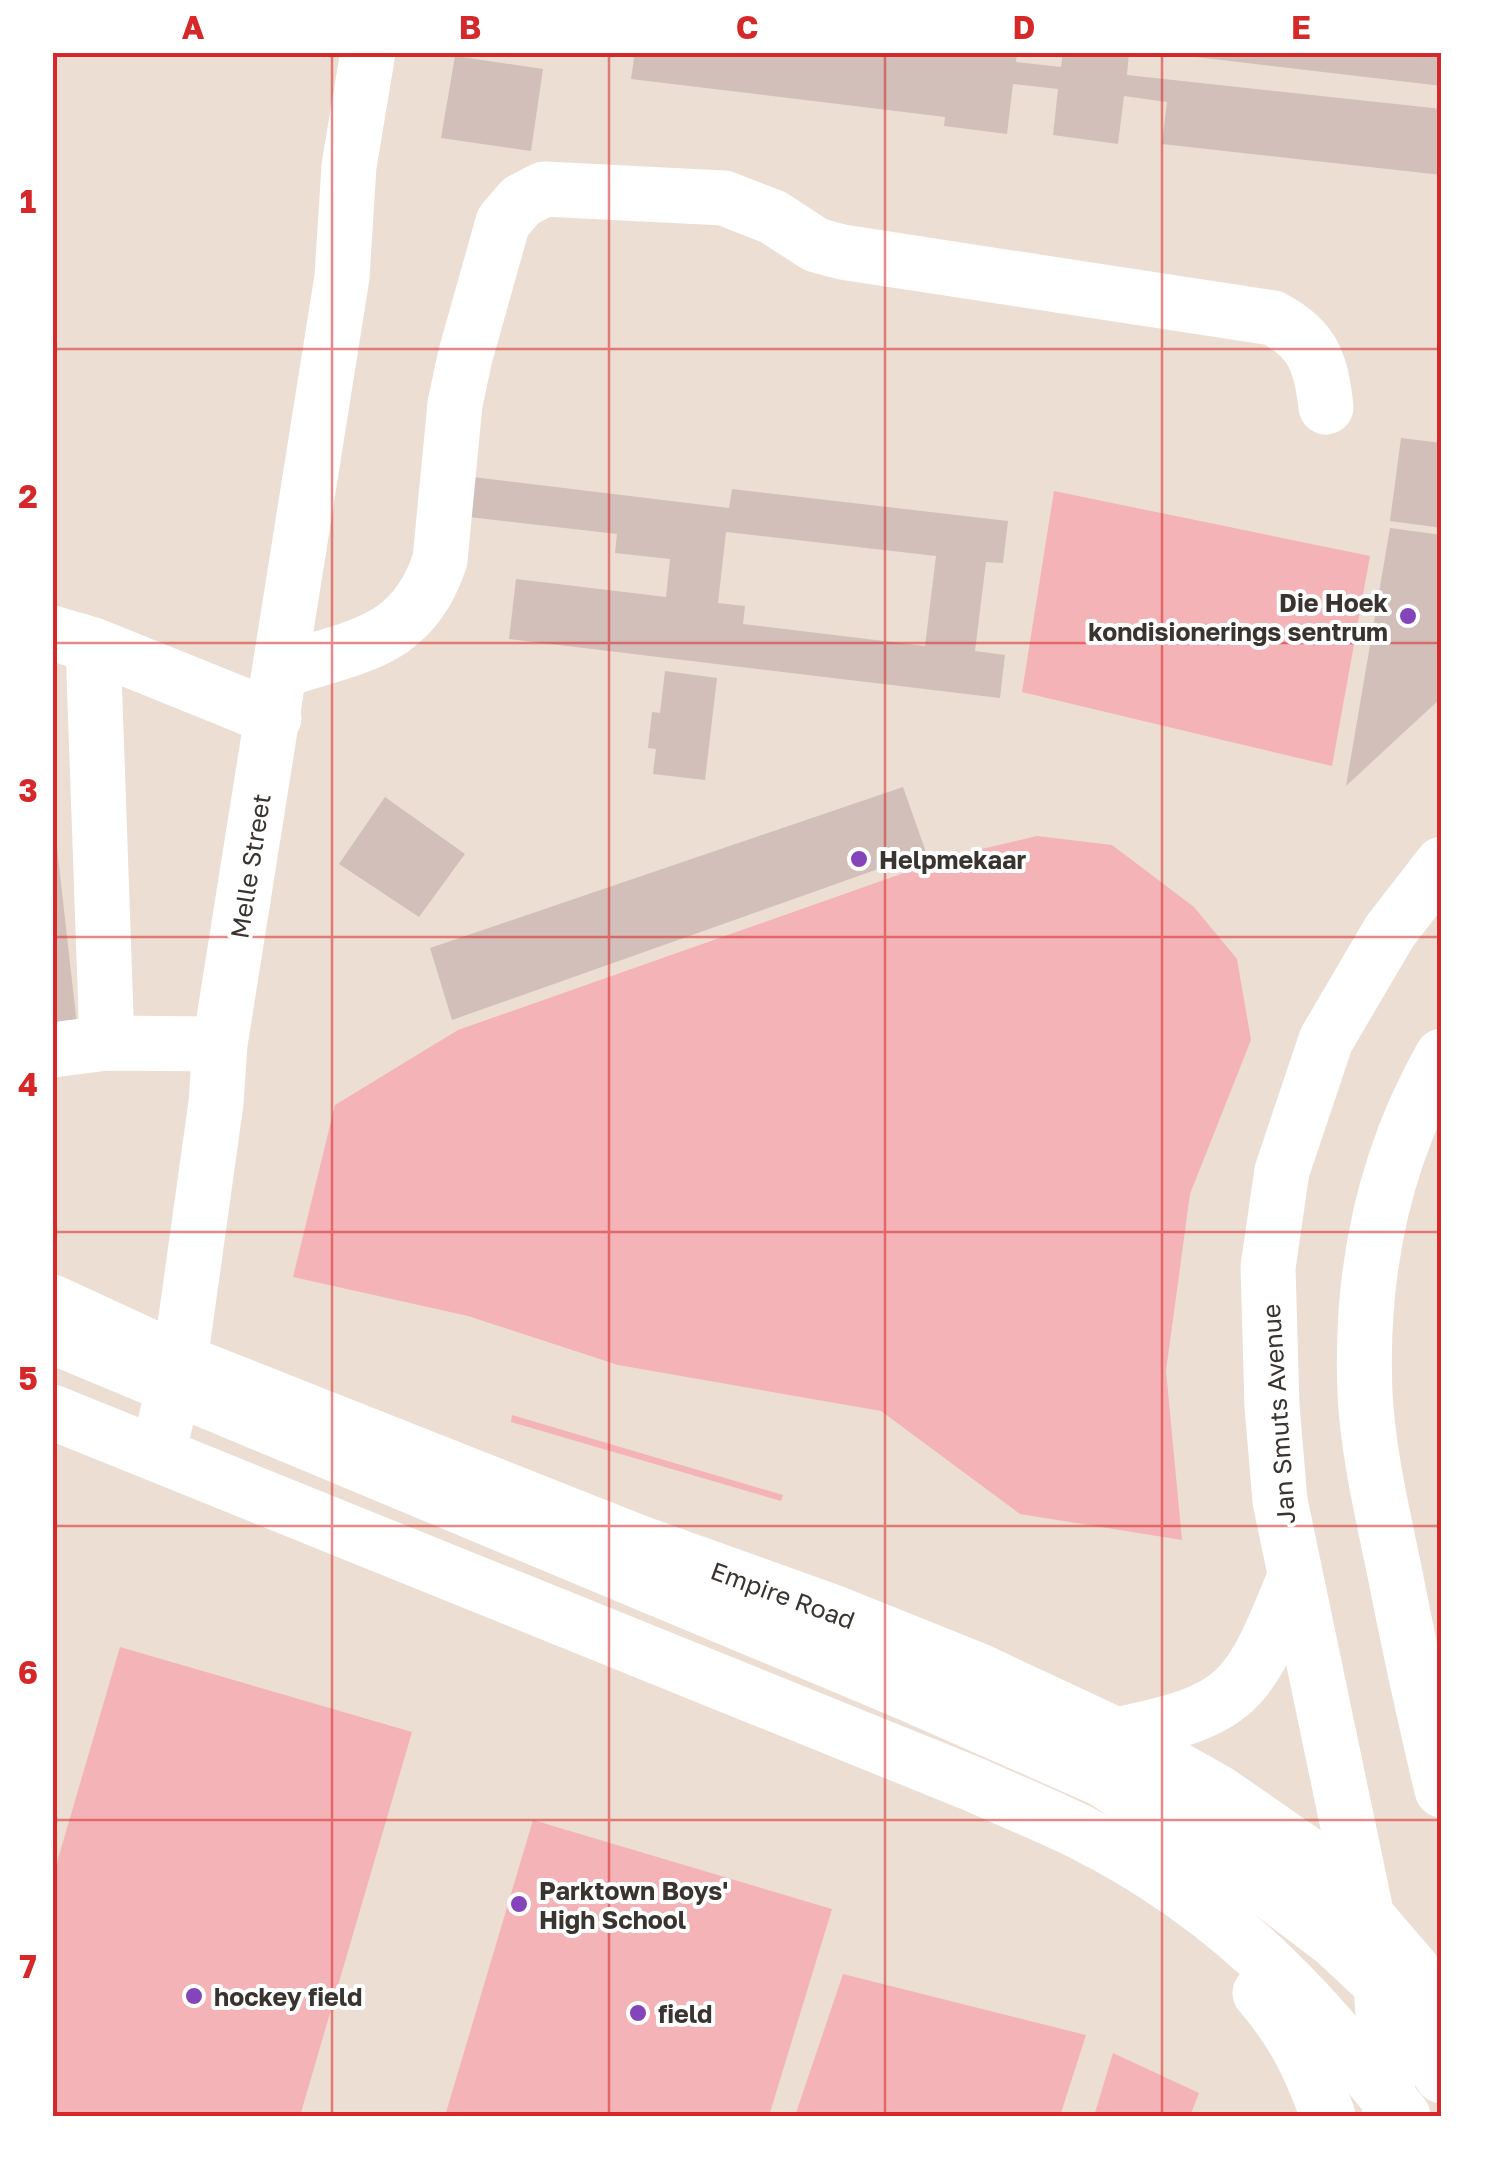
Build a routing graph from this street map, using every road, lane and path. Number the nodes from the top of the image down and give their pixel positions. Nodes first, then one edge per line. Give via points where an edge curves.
1 (368, 52) edge
2 (397, 52) edge
3 (342, 278) junction
4 (1326, 406) dead end
5 (73, 639) edge
6 (278, 694) junction
7 (1442, 864) edge
8 (106, 1043) junction
9 (220, 1044) junction
10 (52, 1050) edge
11 (1442, 1056) edge
12 (52, 1302) edge
13 (52, 1336) edge
14 (52, 1362) edge
15 (171, 1403) junction
16 (52, 1412) edge
17 (1294, 1579) junction
18 (1116, 1734) junction
19 (975, 1786) junction
20 (1442, 1790) edge
21 (1369, 1920) junction
22 (1442, 2004) edge
23 (1383, 2006) junction
24 (1442, 2076) edge
25 (1406, 2106) edge
26 (1328, 2116) edge

1 - 3 main road, Melle Street via 349,166
2 - 3 main road, Melle Street via 375,175
3 - 6 main road, Melle Street
4 - 6 main road via 1309,344 1273,318 842,252 724,198 544,189 521,200 503,222 469,340 432,585 402,623
5 - 6 main road
5 - 8 main road
6 - 9 main road, Melle Street
7 - 17 main road, Jan Smuts Avenue via 1390,930 1326,1040 1282,1171 1268,1267 1272,1406
8 - 9 main road
8 - 10 main road
9 - 15 main road, Melle Street
11 - 20 main road via 1404,1131 1382,1200 1365,1327 1373,1459
12 - 15 main road, Empire Road
13 - 15 main road
14 - 15 main road
15 - 16 main road, Empire Road
15 - 18 main road, Empire Road via 640,1544 835,1612
15 - 19 main road, Empire Road
15 - 23 main road via 1047,1777 1184,1858
17 - 18 main road via 1265,1651 1227,1697 1172,1723
17 - 21 main road, Jan Smuts Avenue
18 - 21 main road, Empire Road via 1307,1854
19 - 25 main road, Empire Road via 1082,1833 1224,1924
19 - 26 main road via 1211,1949 1259,1992 1287,2024
21 - 22 main road, Empire Road
21 - 23 main road, Jan Smuts Avenue
23 - 24 main road
23 - 25 main road, Jan Smuts Avenue

